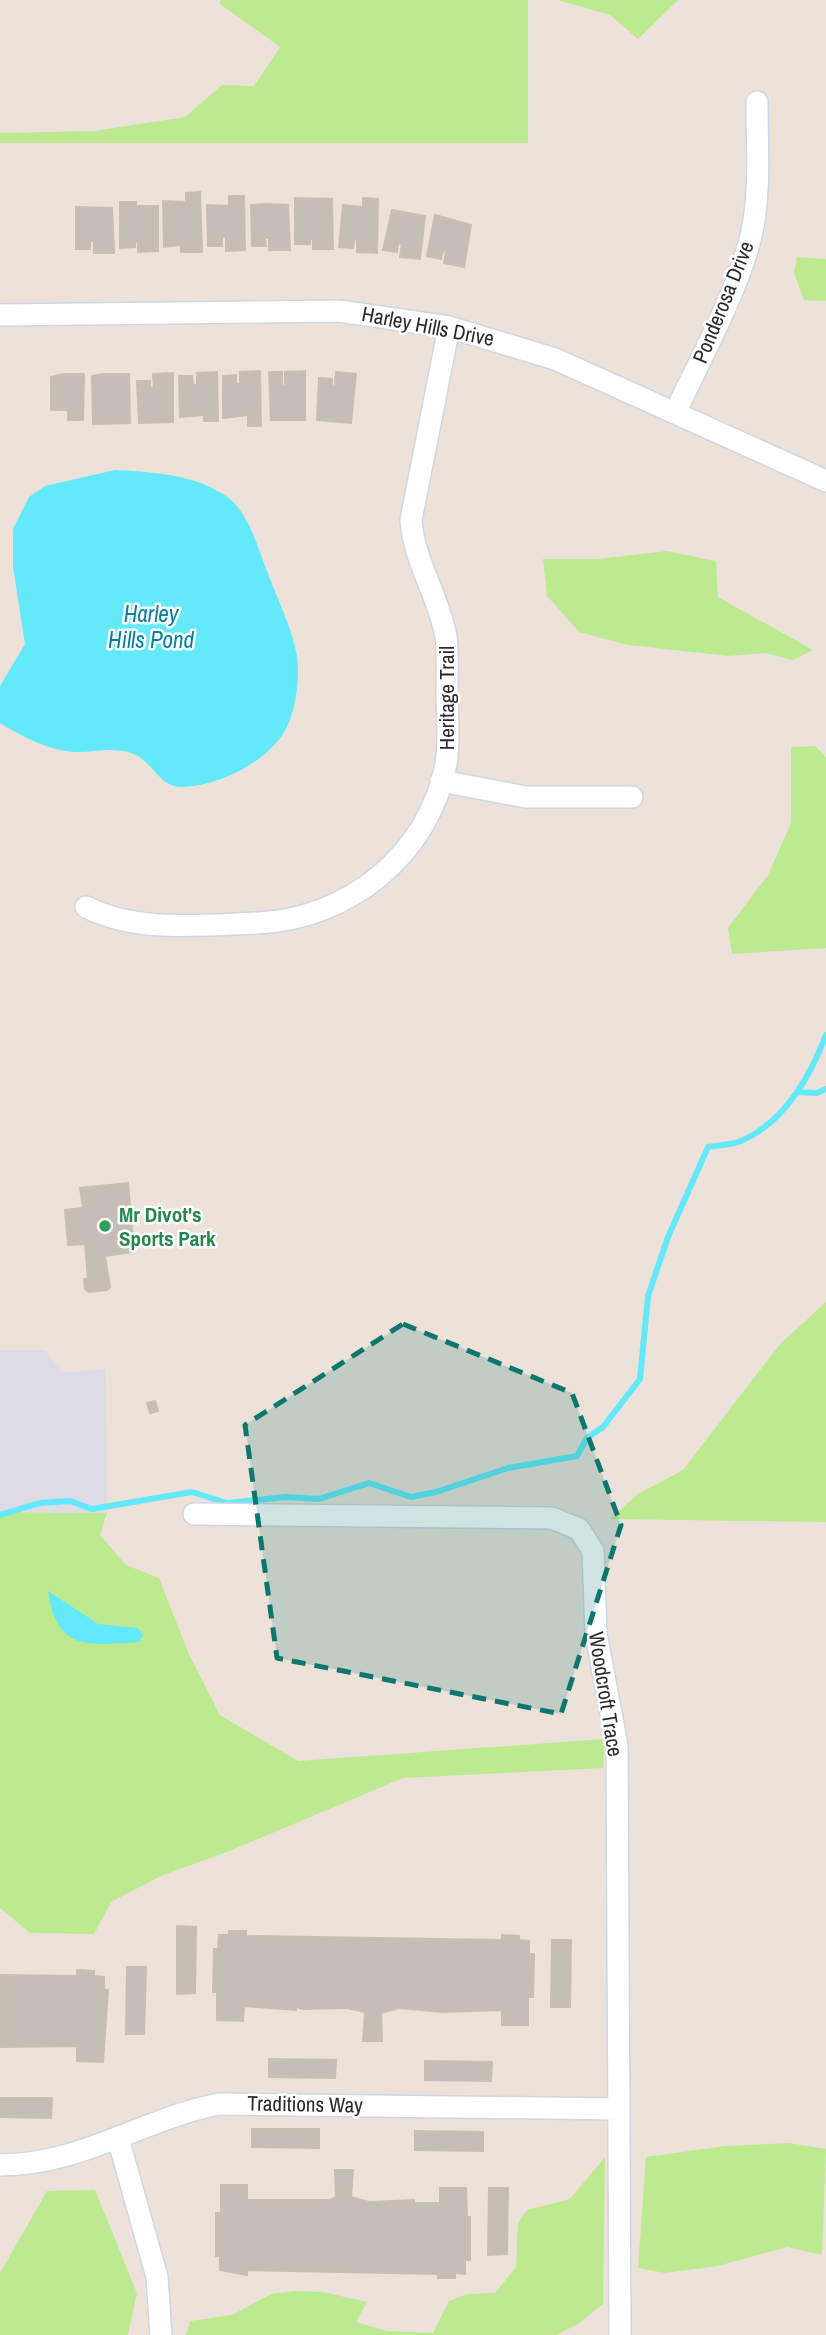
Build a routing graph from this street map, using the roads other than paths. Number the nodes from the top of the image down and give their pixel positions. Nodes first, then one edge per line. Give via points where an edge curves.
1 (757, 102) dead end
2 (0, 315) edge
3 (449, 327) junction
4 (675, 413) junction
5 (826, 481) edge
6 (441, 781) junction
7 (632, 797) dead end
8 (86, 907) dead end
9 (194, 1514) dead end
10 (619, 2109) junction
11 (118, 2138) junction
12 (0, 2165) edge
13 (161, 2335) edge
14 (620, 2335) edge

1 - 4 street, Ponderosa Drive via 757,188 751,237
2 - 3 street, Harley Hills Drive via 339,311
3 - 4 street, Harley Hills Drive via 555,359
3 - 6 street, Heritage Trail via 411,520 415,551 446,639 447,744
4 - 5 street, Harley Hills Drive
6 - 7 street via 526,797
6 - 8 street, Heritage Trail via 419,831 399,859 368,886 324,910 271,922 134,924
9 - 10 street, Woodcroft Trace via 552,1518 585,1535 593,1551 596,1634 617,1745
10 - 11 street, Traditions Way via 219,2104 181,2113
10 - 14 street, Woodcroft Trace
11 - 12 street, Traditions Way via 67,2157
11 - 13 street via 157,2277

